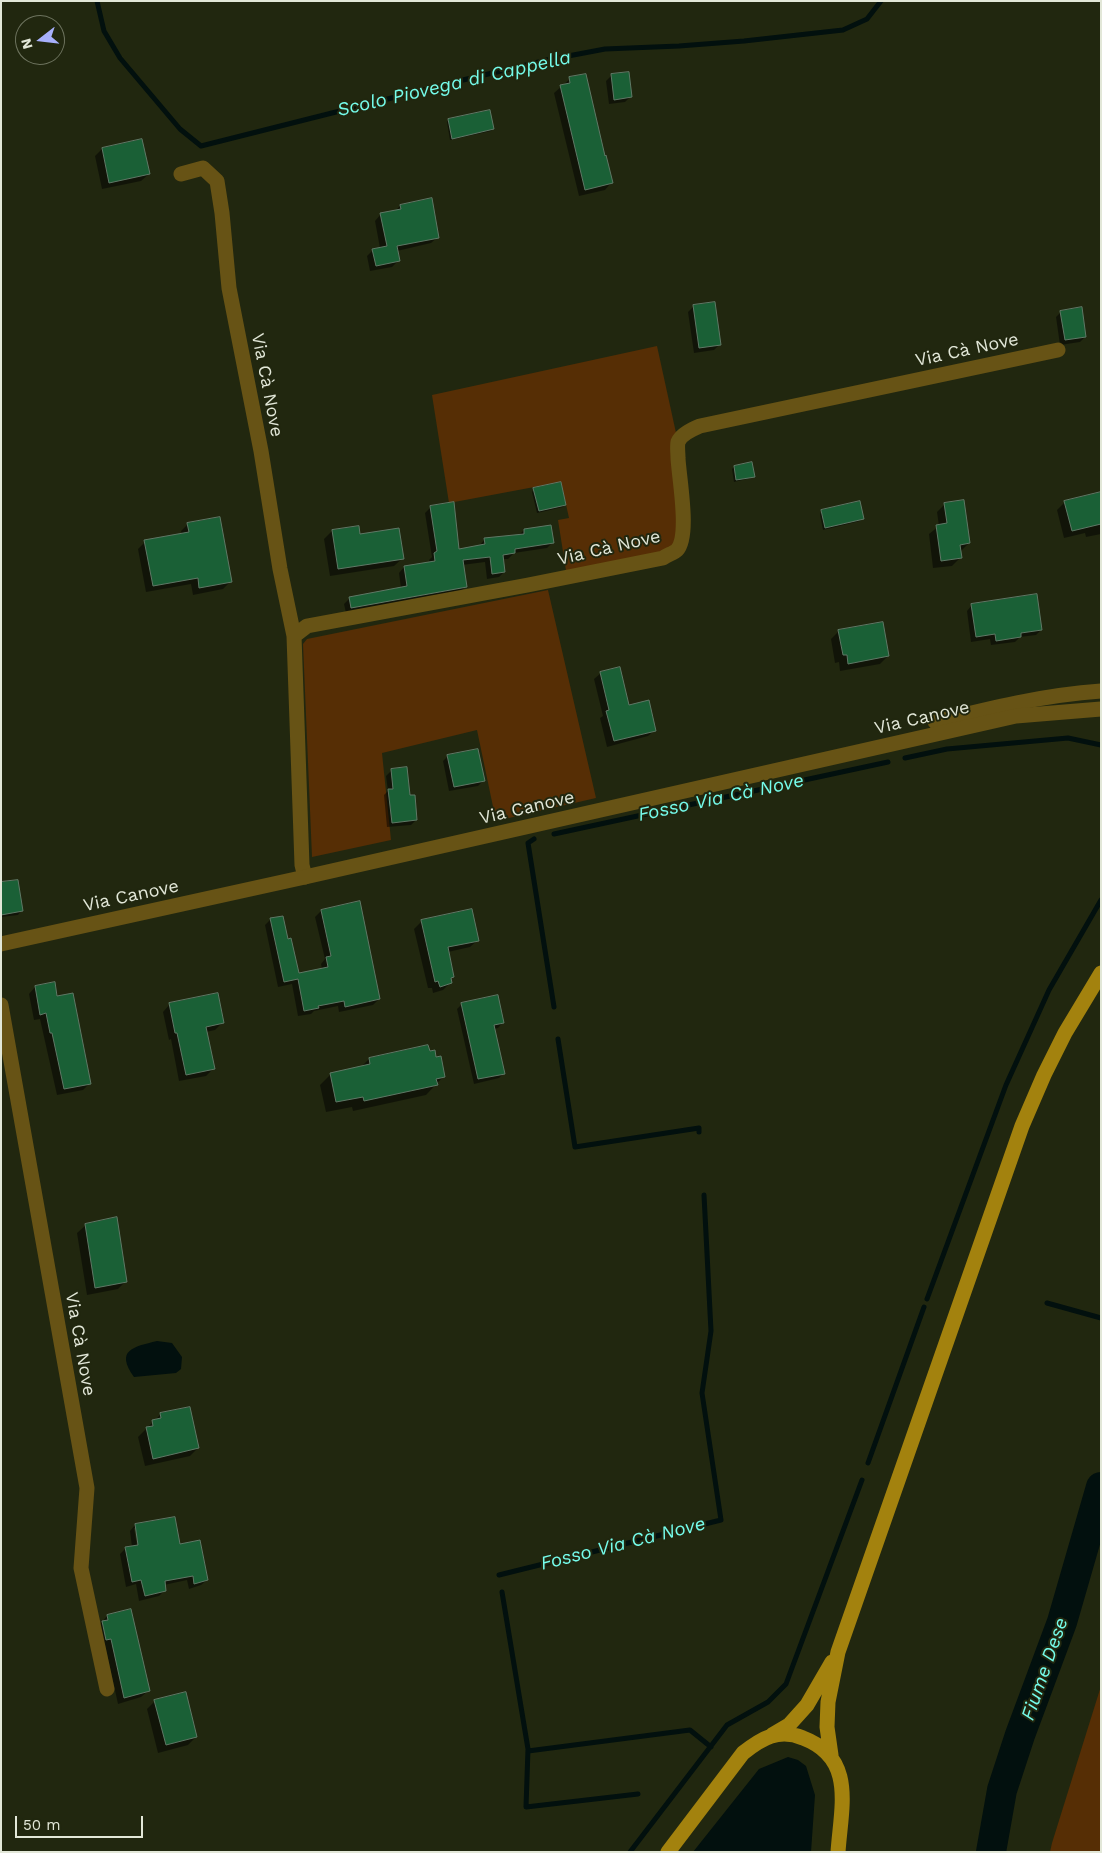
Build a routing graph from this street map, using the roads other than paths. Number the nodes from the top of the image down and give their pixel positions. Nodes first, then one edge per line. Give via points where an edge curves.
1 (181, 174) dead end
2 (1058, 350) dead end
3 (294, 636) junction
4 (1101, 690) edge
5 (1101, 710) edge
6 (1061, 712) junction
7 (1101, 719) edge
8 (935, 722) dead end
9 (305, 877) junction
10 (1, 944) edge
11 (1101, 973) edge
12 (1, 1005) edge
13 (838, 1652) junction
14 (107, 1689) dead end
15 (771, 1736) junction
16 (831, 1755) junction
17 (668, 1852) edge
18 (838, 1852) edge

1 - 3 street, Via Cà Nove via 203,168 217,181 229,288
2 - 3 street, Via Cà Nove via 693,429 678,442 682,539 677,550 663,558 307,626
3 - 9 street, Via Cà Nove
4 - 8 street, Via Canove via 1036,699
5 - 6 street, Via Canove
6 - 7 street, Via Canove
6 - 9 street, Via Canove via 1016,716
9 - 10 street, Via Canove
11 - 13 main road via 1065,1033 1022,1126
12 - 14 street, Via Cà Nove via 87,1488 80,1568
13 - 15 main road via 807,1705 789,1725
13 - 16 main road via 828,1702
15 - 16 main road via 797,1735
15 - 17 main road via 743,1753
16 - 18 main road via 838,1766 842,1789

